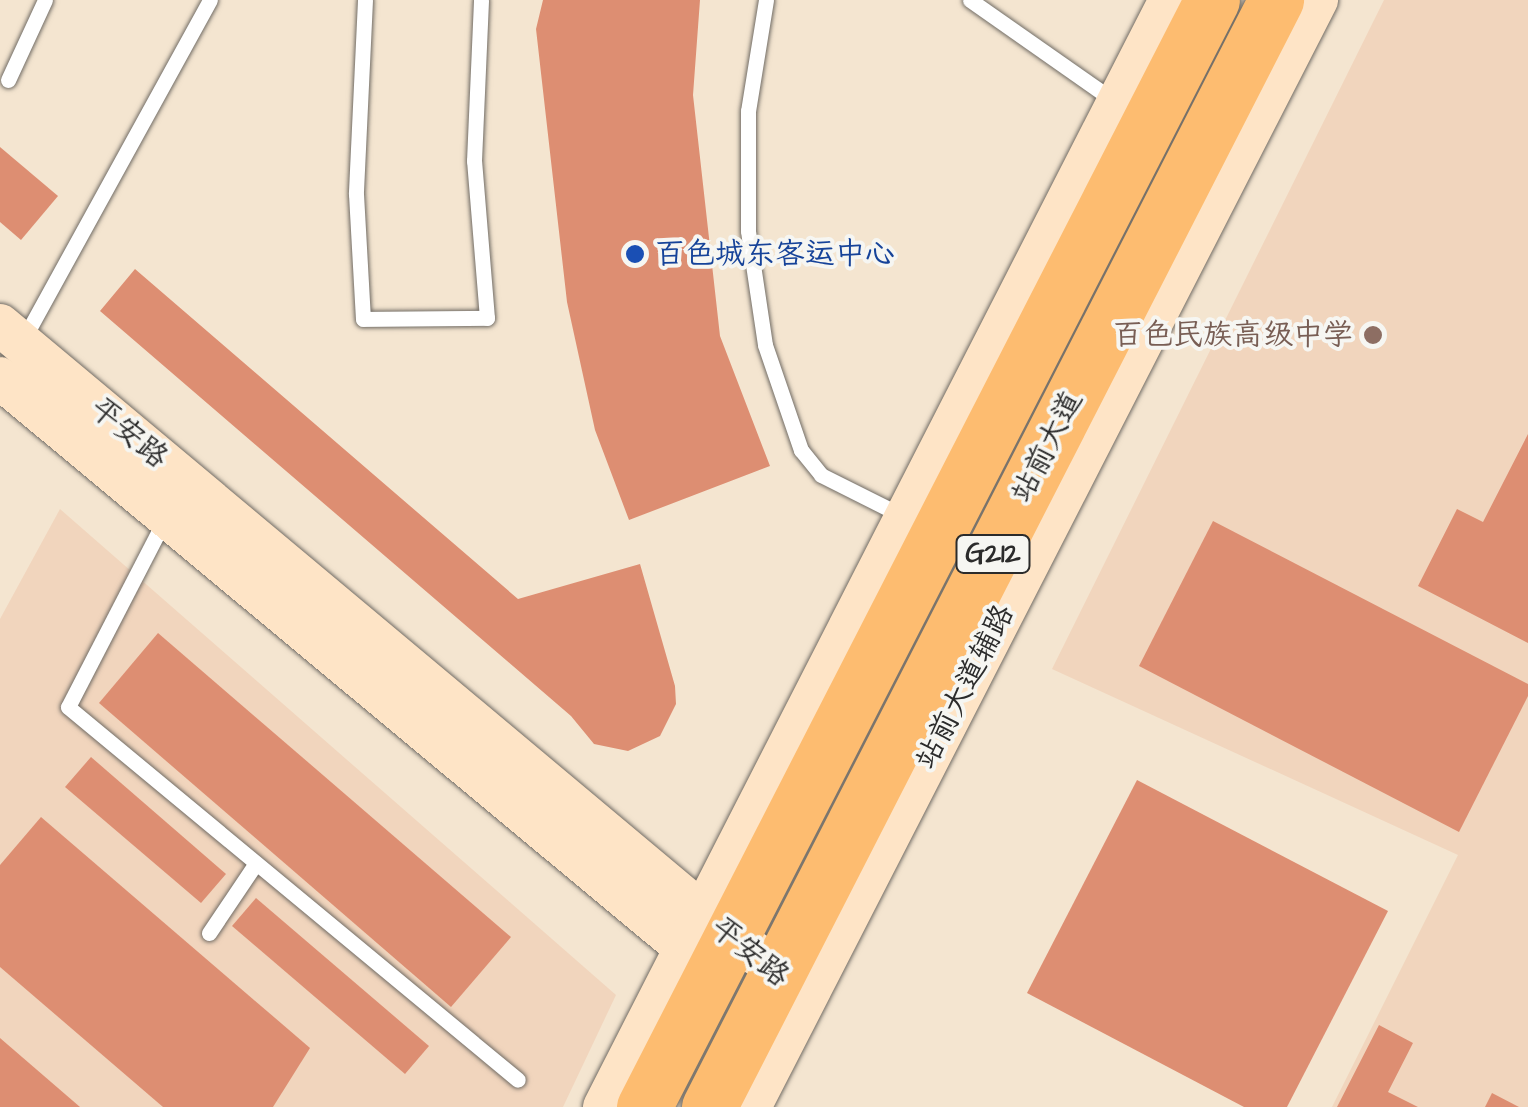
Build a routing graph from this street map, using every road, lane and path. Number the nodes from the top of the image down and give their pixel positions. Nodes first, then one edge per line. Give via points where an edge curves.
1 (45, 0) edge
2 (210, 0) edge
3 (365, 0) edge
4 (481, 0) edge
5 (766, 0) edge
6 (970, 0) edge
7 (1170, 0) edge
8 (1212, 0) edge
9 (1276, 0) edge
10 (1317, 0) edge
11 (8, 80) dead end
12 (1118, 103) junction
13 (7, 349) edge
14 (166, 517) junction
15 (906, 518) junction
16 (256, 863) junction
17 (208, 933) dead end
18 (708, 943) junction
19 (784, 988) junction
20 (518, 1080) dead end
21 (604, 1107) edge
22 (644, 1107) edge
23 (709, 1107) edge
24 (750, 1107) edge

1 - 11 lane
2 - 13 lane
3 - 4 lane via 356,194 363,319 487,318 474,160
5 - 15 lane via 748,110 748,231 765,345 800,450 820,475
6 - 12 lane
7 - 12 street
8 - 18 highway, 站前大道 / G212
9 - 19 highway, 站前大道 / G212
10 - 19 street, 站前大道辅路
12 - 15 street
13 - 14 street, 平安路
13 - 18 street, 平安路
14 - 16 lane via 68,707
14 - 18 street, 平安路
15 - 18 street
16 - 17 lane
16 - 20 lane
18 - 19 street, 平安路
18 - 21 street
18 - 22 highway, 站前大道 / G212
19 - 23 highway, 站前大道 / G212
19 - 24 street, 站前大道辅路

